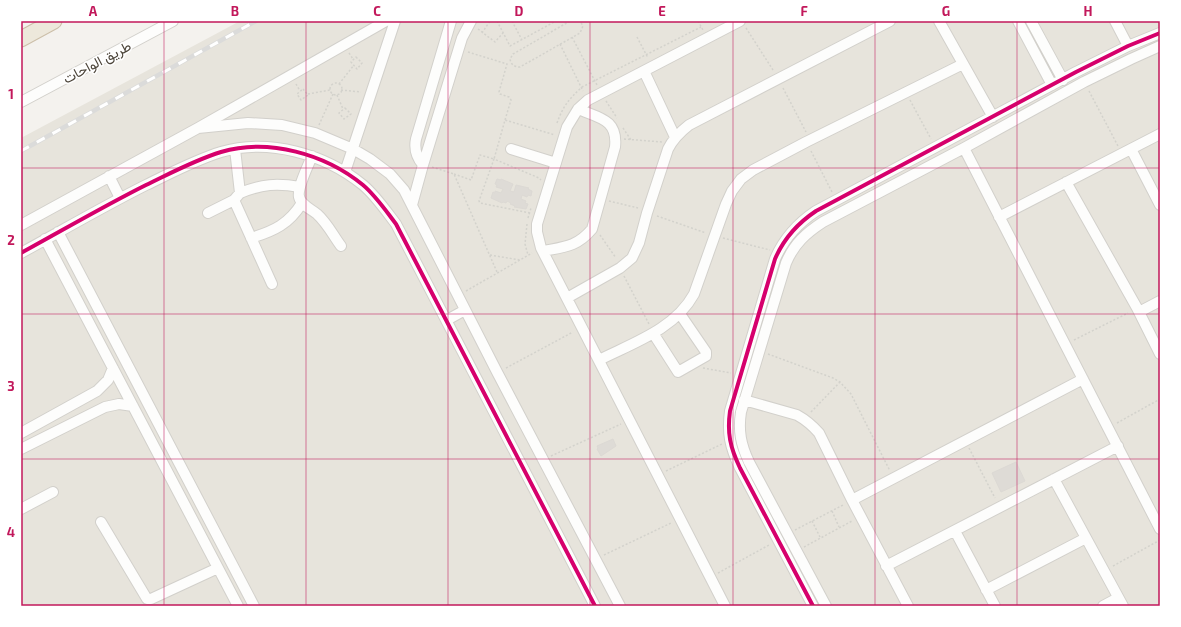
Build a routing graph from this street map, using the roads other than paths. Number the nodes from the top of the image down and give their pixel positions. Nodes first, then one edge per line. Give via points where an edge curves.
1 (54, 21) edge
2 (173, 21) edge
3 (386, 21) edge
4 (395, 21) edge
5 (451, 21) edge
6 (740, 21) edge
7 (890, 21) edge
8 (939, 21) edge
9 (1018, 21) edge
10 (1032, 21) edge
11 (1115, 21) edge
12 (470, 22) edge
13 (1160, 33) edge
14 (21, 39) edge
15 (1128, 46) junction
16 (1160, 46) edge
17 (963, 64) junction
18 (1091, 65) junction
19 (648, 69) junction
20 (1097, 76) junction
21 (1063, 80) junction
22 (1052, 85) junction
23 (21, 102) edge
24 (578, 109) junction
25 (993, 118) junction
26 (198, 128) junction
27 (1160, 134) edge
28 (673, 140) junction
29 (964, 148) junction
30 (235, 149) junction
31 (510, 149) dead end
32 (353, 150) junction
33 (1126, 151) junction
34 (312, 156) junction
35 (556, 163) junction
36 (423, 165) junction
37 (345, 172) junction
38 (886, 174) junction
39 (108, 176) junction
40 (1066, 182) junction
41 (892, 185) junction
42 (300, 186) junction
43 (237, 197) junction
44 (120, 198) junction
45 (302, 203) junction
46 (1159, 203) edge
47 (412, 205) junction
48 (208, 213) dead end
49 (999, 217) junction
50 (21, 224) edge
51 (58, 232) junction
52 (251, 238) junction
53 (45, 239) junction
54 (341, 246) dead end
55 (542, 250) junction
56 (21, 253) edge
57 (272, 284) dead end
58 (567, 298) junction
59 (1160, 301) edge
60 (762, 305) junction
61 (773, 309) junction
62 (465, 310) junction
63 (1138, 310) junction
64 (680, 314) junction
65 (447, 320) junction
66 (653, 333) junction
67 (1157, 342) edge
68 (1160, 354) edge
69 (599, 360) junction
70 (113, 368) junction
71 (1083, 379) junction
72 (744, 400) junction
73 (133, 406) junction
74 (21, 433) edge
75 (167, 442) junction
76 (1118, 446) junction
77 (21, 448) edge
78 (155, 448) junction
79 (1054, 479) junction
80 (761, 486) junction
81 (752, 491) junction
82 (53, 492) dead end
83 (852, 500) junction
84 (21, 509) edge
85 (101, 522) dead end
86 (1160, 527) edge
87 (955, 530) junction
88 (1086, 538) junction
89 (886, 566) junction
90 (218, 568) junction
91 (986, 590) junction
92 (1121, 602) edge
93 (238, 606) edge
94 (254, 606) edge
95 (595, 606) edge
96 (620, 606) edge
97 (725, 606) edge
98 (813, 606) edge
99 (826, 606) edge
100 (908, 606) edge
101 (995, 606) edge
102 (1103, 606) edge

1 - 14 highway
2 - 23 street, طريق الواحات
3 - 26 street
4 - 32 street
5 - 36 street via 416,139 416,156
6 - 19 street
7 - 28 street via 689,125
8 - 17 street
9 - 22 street
10 - 21 street
11 - 15 street
12 - 36 street
13 - 15 street
15 - 18 street
16 - 20 street
17 - 25 street
17 - 64 street via 806,142 741,179 726,204 694,294
18 - 20 street
18 - 21 street
19 - 24 street via 588,100
19 - 28 street
20 - 29 street
21 - 22 street
22 - 25 street
24 - 35 street via 567,127
24 - 55 street via 610,124 615,131 615,147 592,229 570,246
25 - 38 street
26 - 32 street via 248,122 282,125 315,133
26 - 39 street
27 - 33 street
28 - 58 street via 632,258
29 - 41 street
29 - 49 street
30 - 34 street via 271,148
30 - 43 street
30 - 44 street via 196,161
31 - 35 street
32 - 37 street
32 - 47 street via 390,174 404,190
33 - 40 street
33 - 46 street
34 - 37 street
34 - 42 street
35 - 55 street via 537,224
36 - 47 street
37 - 65 street via 382,204 396,224
38 - 41 street
38 - 60 street via 836,200 797,225 778,252
39 - 44 street
39 - 50 street
40 - 49 street
40 - 63 street
41 - 61 street via 823,222 798,241 786,263
42 - 43 street via 270,184 250,189
42 - 45 street via 299,198
43 - 48 street
43 - 52 street
44 - 51 street
45 - 52 street via 282,225
45 - 54 street via 320,218
47 - 62 street
49 - 71 street
51 - 53 street
51 - 75 street
52 - 57 street
53 - 56 street
53 - 70 street
55 - 58 street
58 - 69 street
59 - 63 street
60 - 61 street
60 - 81 street via 730,411 728,426 733,455
61 - 72 street
62 - 65 street
62 - 96 street
63 - 67 street
64 - 66 street
64 - 66 street via 707,354 692,365 678,372
65 - 95 street
66 - 69 street
67 - 68 street
69 - 97 street
70 - 73 street
70 - 74 street via 108,380 97,391
71 - 76 street
71 - 83 street
72 - 80 street via 739,425 740,438 743,450
72 - 83 street via 797,415 814,428 819,433
73 - 77 street via 119,404 105,407
73 - 78 street
75 - 78 street
75 - 94 street
76 - 79 street
76 - 86 street
78 - 90 street
79 - 87 street
79 - 88 street
80 - 81 street
80 - 99 street
81 - 98 street
82 - 84 street
83 - 89 street
85 - 90 street via 147,599
87 - 89 street
87 - 91 street
88 - 91 street
88 - 92 street
89 - 100 street
90 - 93 street
91 - 101 street
92 - 102 street

